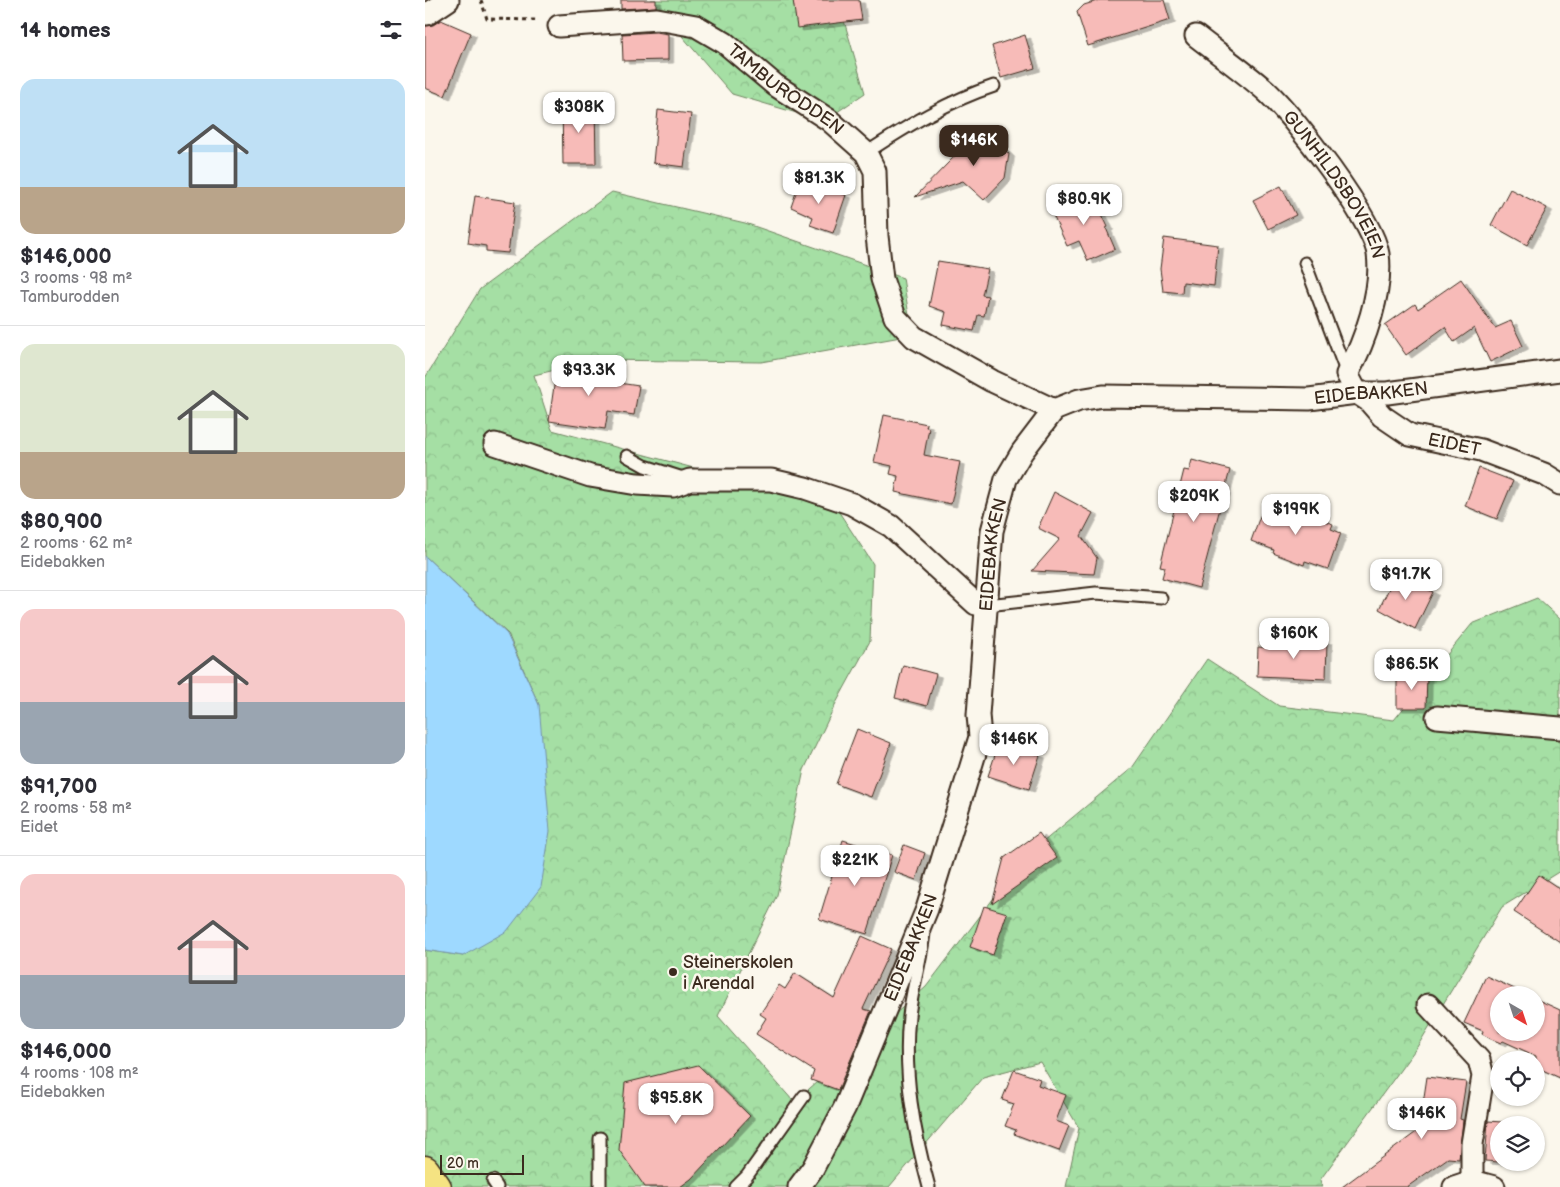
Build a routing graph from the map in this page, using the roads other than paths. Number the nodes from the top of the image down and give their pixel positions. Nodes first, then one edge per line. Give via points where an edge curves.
1 (448, 0) edge
2 (427, 14) dead end
3 (559, 26) road end
4 (1196, 36) dead end
5 (994, 86) dead end
6 (866, 153) junction
7 (1305, 263) dead end
8 (1560, 370) edge
9 (1352, 383) junction
10 (1054, 410) junction
11 (495, 444) dead end
12 (627, 456) dead end
13 (690, 480) junction
14 (1560, 484) edge
15 (1161, 598) dead end
16 (987, 605) junction
17 (1437, 717) dead end
18 (1560, 728) edge
19 (927, 909) junction
20 (1428, 1005) dead end
21 (804, 1096) dead end
22 (600, 1138) dead end
23 (425, 1170) edge
24 (1463, 1184) edge
25 (437, 1187) edge
26 (600, 1187) edge
27 (736, 1187) edge
28 (799, 1187) edge
29 (929, 1187) edge
30 (1494, 1187) edge

1 - 2 street
3 - 6 street, TAMBURODDEN via 657,19 696,26 725,43 775,85 829,120
4 - 9 street, GUNHILDSBOVEIEN via 1265,90 1287,113 1342,186 1369,231 1377,252 1379,273
5 - 6 lane via 962,97
6 - 10 street, TAMBURODDEN via 877,183 877,236 882,279 895,317 914,336 931,346 992,381
7 - 9 lane
8 - 9 street, EIDEBAKKEN via 1387,393
9 - 10 street, EIDEBAKKEN via 1309,399 1103,396 1079,400
9 - 14 street, EIDET via 1382,416 1410,436 1481,450
10 - 16 street, EIDEBAKKEN via 1006,479 993,531
11 - 13 street via 589,476 673,486
12 - 13 lane via 645,466
13 - 16 street via 771,480 852,504 891,526 976,604
15 - 16 lane via 1096,593
16 - 19 street, EIDEBAKKEN via 978,714 980,737
17 - 18 street
19 - 28 street, EIDEBAKKEN via 845,1107 813,1168
19 - 29 lane via 922,955 909,1015 907,1056 915,1133
20 - 24 street via 1479,1060 1483,1076
21 - 27 lane
22 - 26 lane
23 - 25 main road
24 - 30 street

